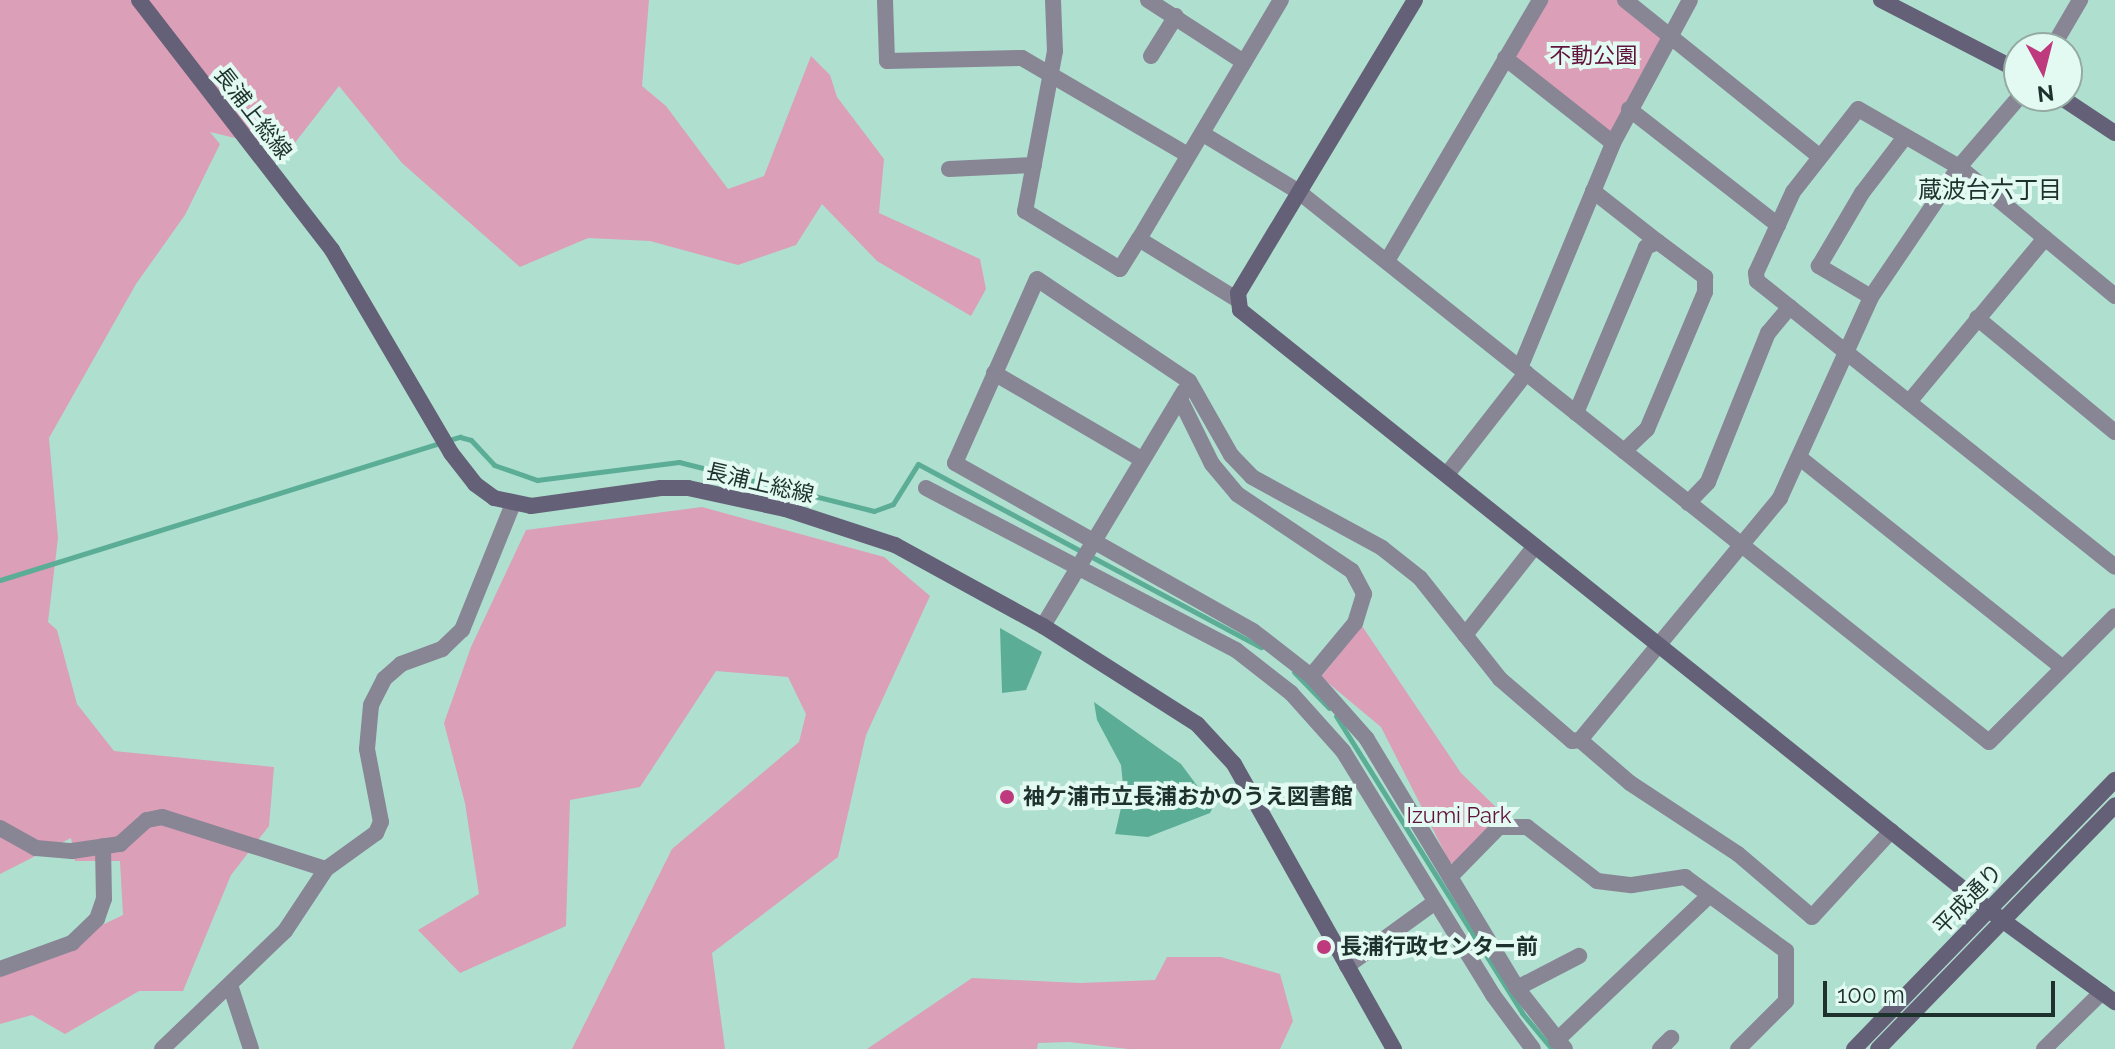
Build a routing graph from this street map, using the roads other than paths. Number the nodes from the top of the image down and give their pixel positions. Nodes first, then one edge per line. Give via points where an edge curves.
1 (139, 0) edge
2 (885, 0) edge
3 (1053, 0) edge
4 (1148, 0) edge
5 (1281, 0) edge
6 (1415, 0) edge
7 (1540, 0) edge
8 (1625, 0) edge
9 (1690, 0) edge
10 (1881, 0) edge
11 (2080, 0) edge
12 (1176, 16) junction
13 (2061, 32) edge
14 (1670, 37) junction
15 (1151, 56) dead end
16 (1505, 58) junction
17 (1244, 62) junction
18 (2003, 63) edge
19 (1051, 75) junction
20 (1629, 109) junction
21 (2006, 112) edge
22 (2083, 112) edge
23 (2115, 133) edge
24 (1203, 134) junction
25 (1905, 137) junction
26 (1613, 143) junction
27 (1188, 155) junction
28 (1820, 157) junction
29 (1034, 165) junction
30 (1959, 167) junction
31 (949, 169) dead end
32 (1593, 191) junction
33 (1299, 192) junction
34 (1778, 225) junction
35 (2045, 238) junction
36 (1139, 239) junction
37 (1658, 242) junction
38 (1387, 261) junction
39 (2115, 296) edge
40 (1871, 297) junction
41 (1238, 300) junction
42 (1790, 307) junction
43 (1977, 318) junction
44 (1846, 350) junction
45 (1523, 371) junction
46 (994, 373) junction
47 (1189, 381) junction
48 (1180, 399) junction
49 (1909, 402) junction
50 (1576, 413) junction
51 (2115, 432) edge
52 (1624, 451) junction
53 (1800, 458) junction
54 (1141, 459) junction
55 (1448, 473) junction
56 (926, 488) dead end
57 (1688, 503) junction
58 (513, 504) junction
59 (1535, 546) junction
60 (1743, 547) junction
61 (1087, 553) junction
62 (2115, 567) edge
63 (2115, 616) edge
64 (1043, 626) junction
65 (1465, 635) junction
66 (1657, 644) junction
67 (2062, 667) junction
68 (1311, 676) junction
69 (1580, 740) junction
70 (2115, 780) edge
71 (2115, 805) edge
72 (0, 828) edge
73 (1891, 831) junction
74 (103, 846) junction
75 (326, 869) junction
76 (1451, 876) junction
77 (1709, 896) junction
78 (1466, 900) junction
79 (1439, 908) junction
80 (1995, 915) junction
81 (1579, 956) dead end
82 (1347, 966) junction
83 (0, 969) edge
84 (231, 988) junction
85 (1517, 988) junction
86 (2109, 997) edge
87 (1560, 1045) edge
88 (162, 1049) edge
89 (251, 1049) edge
90 (1394, 1049) edge
91 (1533, 1049) edge
92 (1738, 1049) edge
93 (1854, 1049) edge
94 (1878, 1049) edge
95 (2044, 1049) edge

1 - 58 street, 長浦上総線 via 332,250 451,453 475,484
2 - 19 street via 887,61 1022,58
3 - 19 street
4 - 12 street
5 - 17 street
6 - 33 street
7 - 16 street
8 - 14 street
9 - 14 street
10 - 18 street
11 - 13 street
12 - 15 street
12 - 17 street
14 - 20 street
14 - 28 street
16 - 26 street
16 - 38 street
17 - 24 street
19 - 27 street
19 - 29 street
20 - 26 street
20 - 34 street
21 - 30 street
22 - 23 street
24 - 27 street
24 - 33 street
25 - 28 street via 1858,109
25 - 30 street
25 - 40 street via 1862,193 1819,266
26 - 32 street
27 - 36 street
28 - 34 street via 1793,192
29 - 31 street
29 - 36 street via 1025,211 1120,269
30 - 35 street
30 - 40 street
32 - 37 street
32 - 45 street
33 - 38 street
33 - 41 street
34 - 42 street via 1757,281
35 - 39 street
35 - 43 street
36 - 41 street
37 - 50 street via 1646,247
37 - 52 street via 1705,277 1705,292 1647,429
38 - 45 street
40 - 44 street
41 - 55 street via 1240,310
42 - 44 street
42 - 57 street via 1768,333 1708,482
43 - 49 street
43 - 51 street
44 - 49 street
44 - 53 street
45 - 50 street
45 - 55 street
46 - 47 street via 1037,279
46 - 54 street
46 - 61 street via 955,463
47 - 48 street
47 - 65 street via 1231,455 1252,477 1382,548 1420,578
48 - 54 street
48 - 68 street via 1212,464 1237,494 1352,571 1364,594 1355,623
49 - 62 street
50 - 52 street
52 - 57 street
53 - 60 street via 1780,498
53 - 67 street
54 - 61 street
55 - 59 street
56 - 61 street
57 - 60 street
58 - 64 street, 長浦上総線 via 661,488 759,503 895,545
58 - 75 street via 462,630 442,649 401,664 384,679 371,705 367,749 381,822 376,833
59 - 65 street
59 - 66 street
60 - 66 street
60 - 67 street via 1989,742
61 - 64 street
61 - 68 street via 1253,631
61 - 79 street via 1236,650 1291,693 1343,751
63 - 67 street
64 - 82 street, 長浦上総線 via 1197,724 1234,764
65 - 69 street via 1500,679 1572,741
66 - 69 street
66 - 73 street
68 - 76 street via 1367,739
69 - 73 street via 1630,783 1738,854 1812,917
70 - 80 street, 平成通り
71 - 80 street, 平成通り
72 - 74 street via 36,848
73 - 80 street
74 - 75 street via 120,844 147,820 162,817
74 - 83 street via 104,899 97,919 72,943
75 - 84 street via 285,931
76 - 77 street via 1499,827 1527,827 1597,881 1632,885 1677,875
76 - 78 street
77 - 87 street
77 - 92 street via 1786,951 1786,1001
78 - 79 street
78 - 85 street
79 - 82 street
79 - 91 street
80 - 86 street
80 - 93 street, 平成通り
80 - 94 street, 平成通り
81 - 85 street
82 - 90 street, 長浦上総線
84 - 88 street
84 - 89 street
85 - 87 street
86 - 95 street

